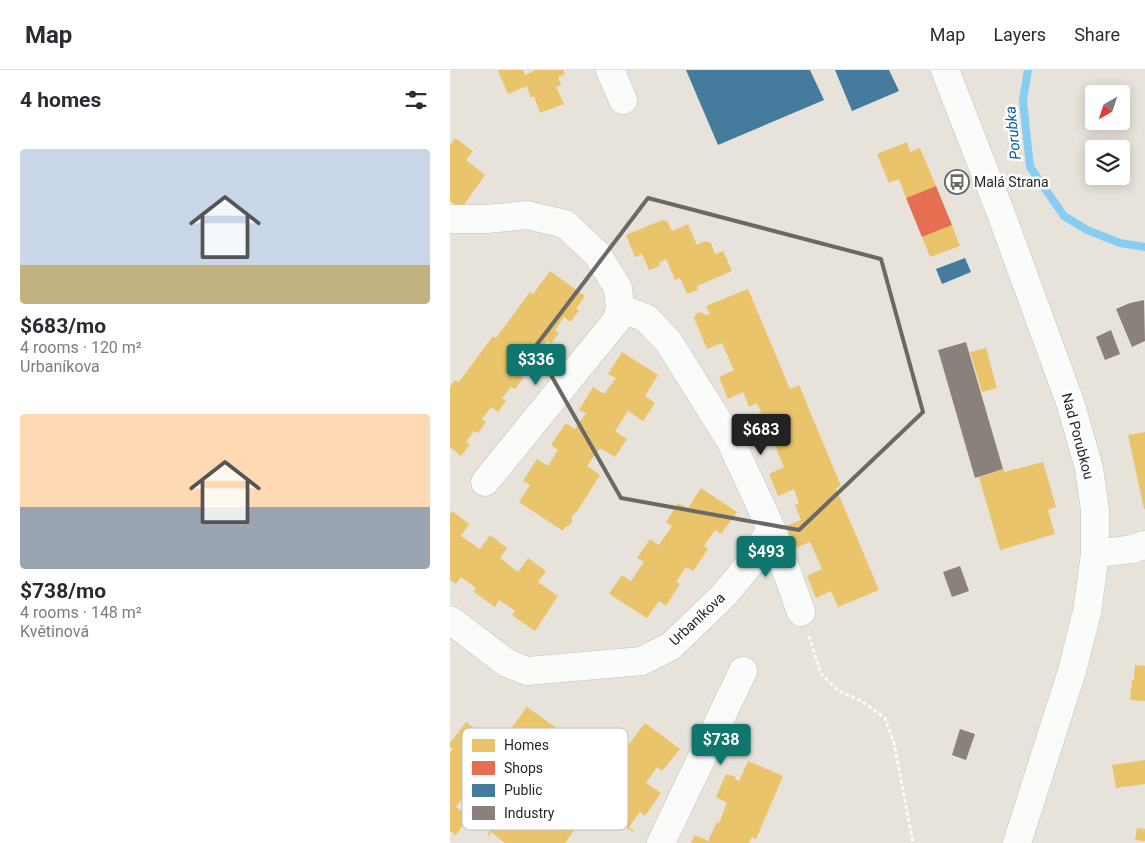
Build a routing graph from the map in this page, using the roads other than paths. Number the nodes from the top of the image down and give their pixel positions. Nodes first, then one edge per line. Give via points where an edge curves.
1 (610, 70) edge
2 (945, 70) edge
3 (623, 100) dead end
4 (450, 219) edge
5 (620, 308) junction
6 (485, 482) dead end
7 (771, 528) junction
8 (1145, 545) edge
9 (1095, 554) junction
10 (801, 612) road end
11 (450, 620) edge
12 (743, 671) dead end
13 (660, 843) edge
14 (1016, 843) edge

1 - 3 street
2 - 9 street, Nad Porubkou via 1070,402 1089,468
4 - 5 street via 527,215 564,224 597,254 618,288
5 - 6 street via 617,320
5 - 7 street via 646,318 668,341 730,440
7 - 10 street
7 - 11 street, Urbaníkova via 753,560 723,596 671,646 642,662 527,671 507,663
8 - 9 street
9 - 14 street, Nad Porubkou via 1087,612 1072,672
12 - 13 street

